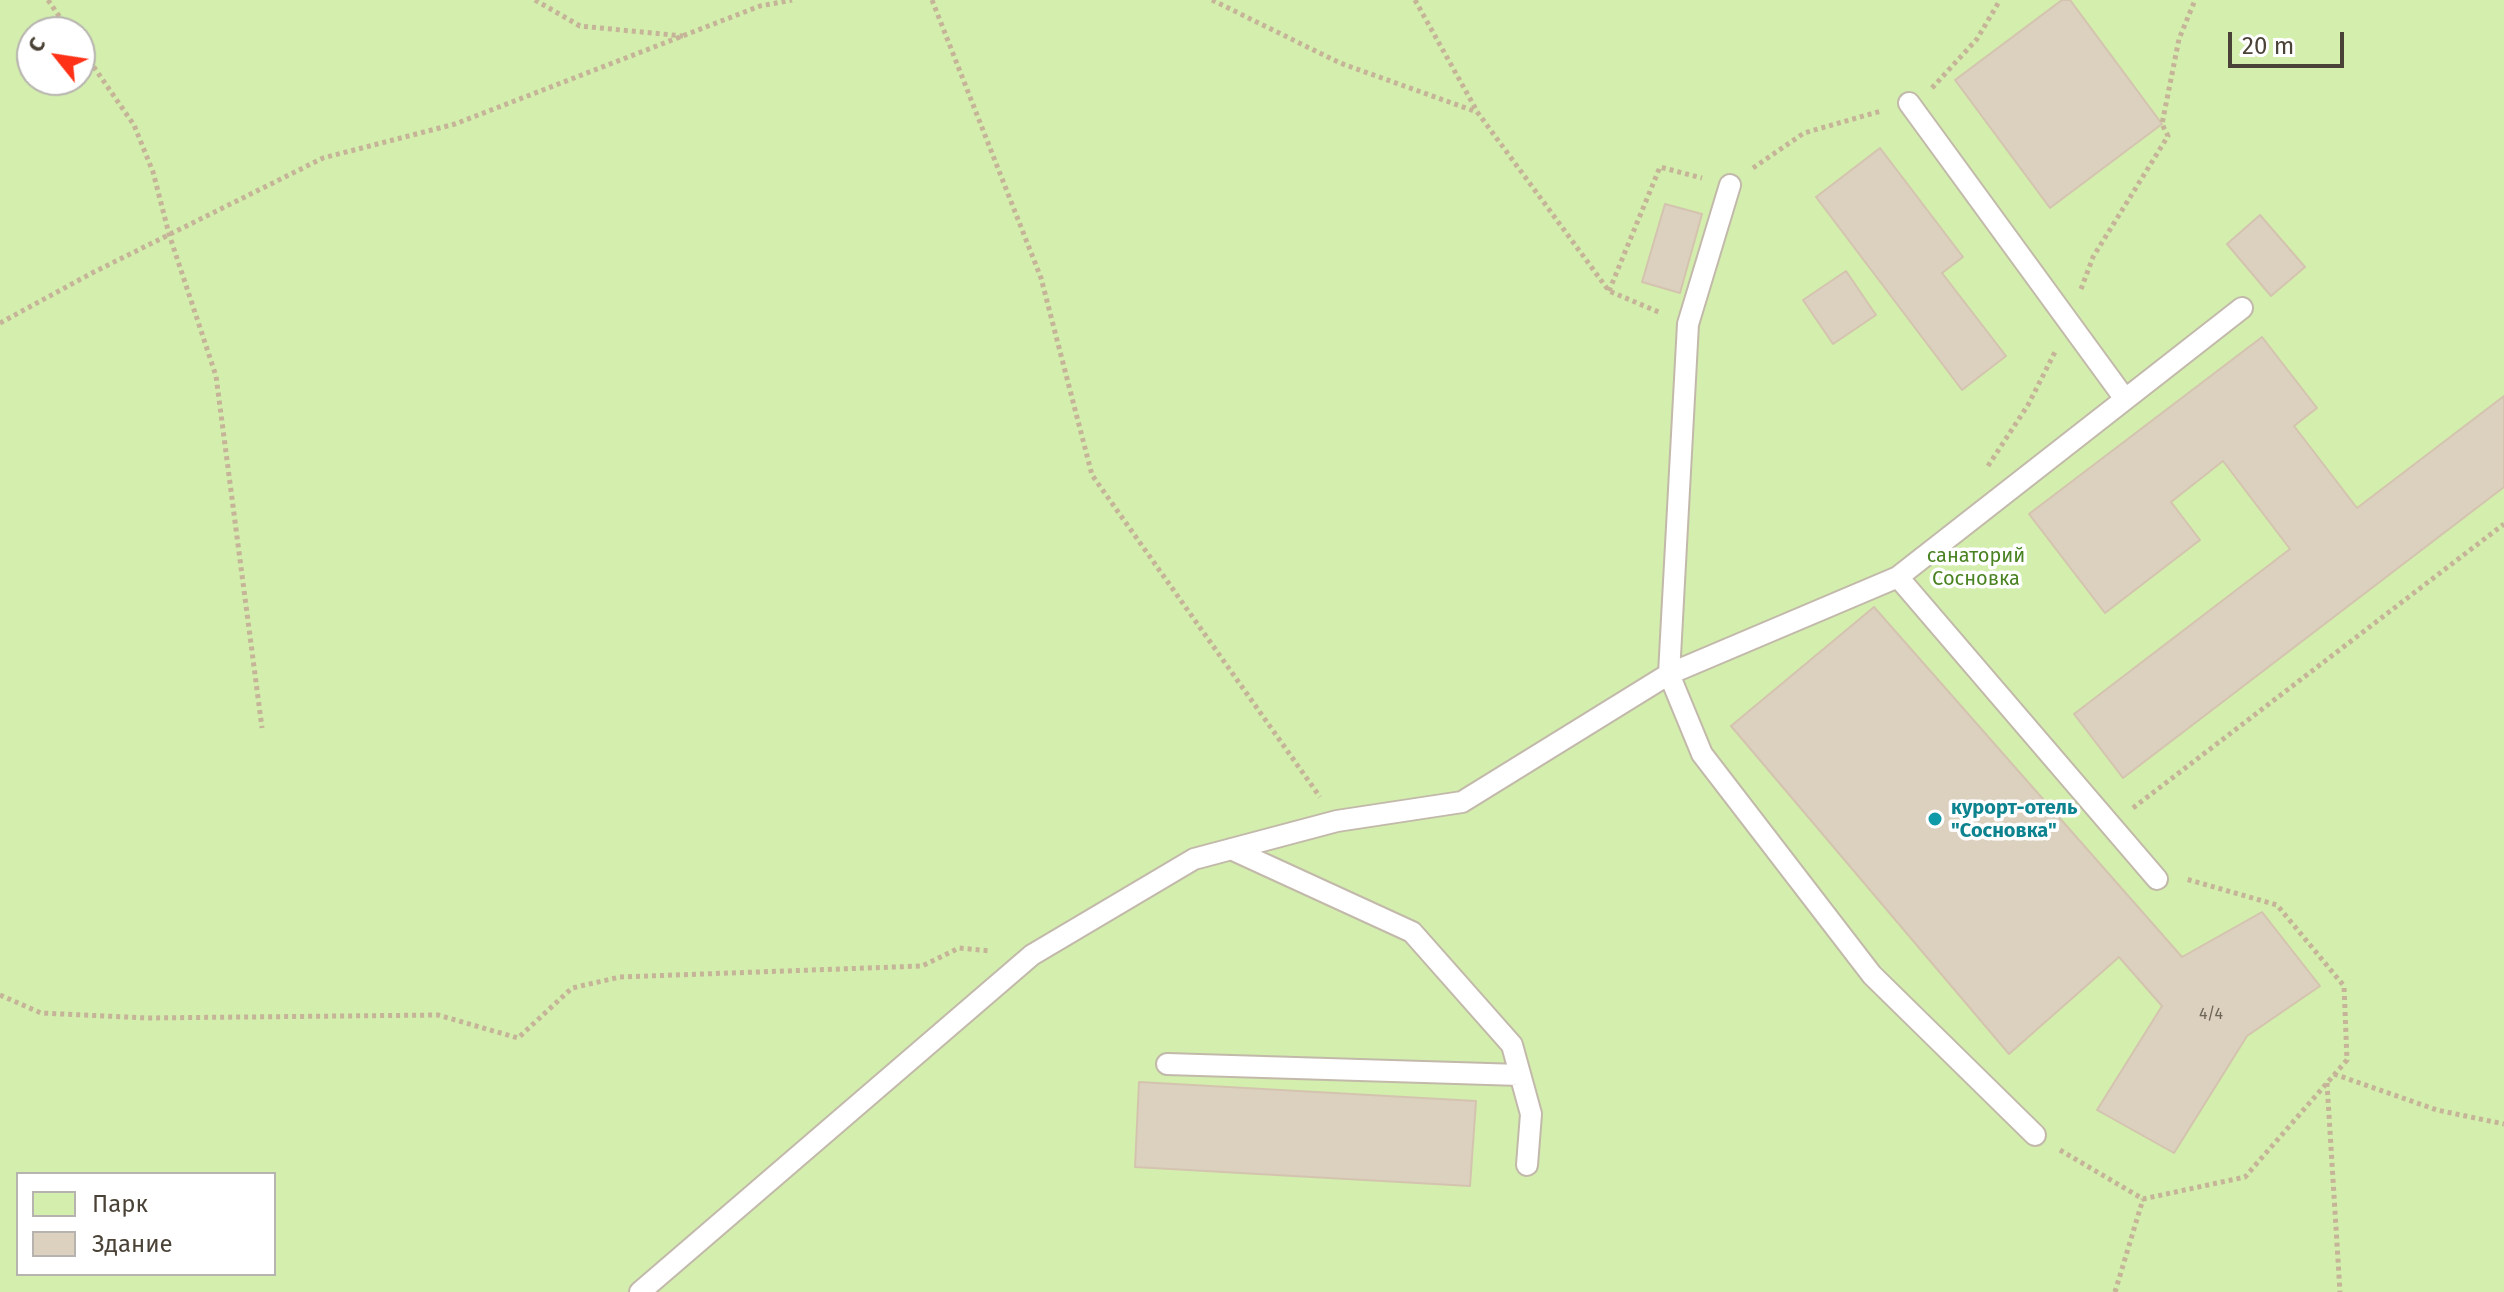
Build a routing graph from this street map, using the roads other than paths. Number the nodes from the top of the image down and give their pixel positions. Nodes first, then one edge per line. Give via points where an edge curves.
1 (1909, 103) road end
2 (1730, 185) road end
3 (2242, 308) dead end
4 (2125, 399) junction
5 (1898, 577) junction
6 (1669, 674) junction
7 (1231, 849) junction
8 (2157, 879) road end
9 (1167, 1064) dead end
10 (1520, 1075) junction
11 (2035, 1135) road end
12 (1527, 1165) dead end
13 (640, 1292) edge

1 - 4 lane
2 - 6 lane via 1688,324
3 - 4 lane
4 - 5 lane
5 - 6 lane
5 - 8 lane
6 - 7 lane via 1462,802 1337,821
6 - 11 lane via 1702,754 1872,975
7 - 10 lane via 1412,932 1512,1045
7 - 13 lane via 1194,859 1032,955
9 - 10 lane
10 - 12 lane via 1531,1114

